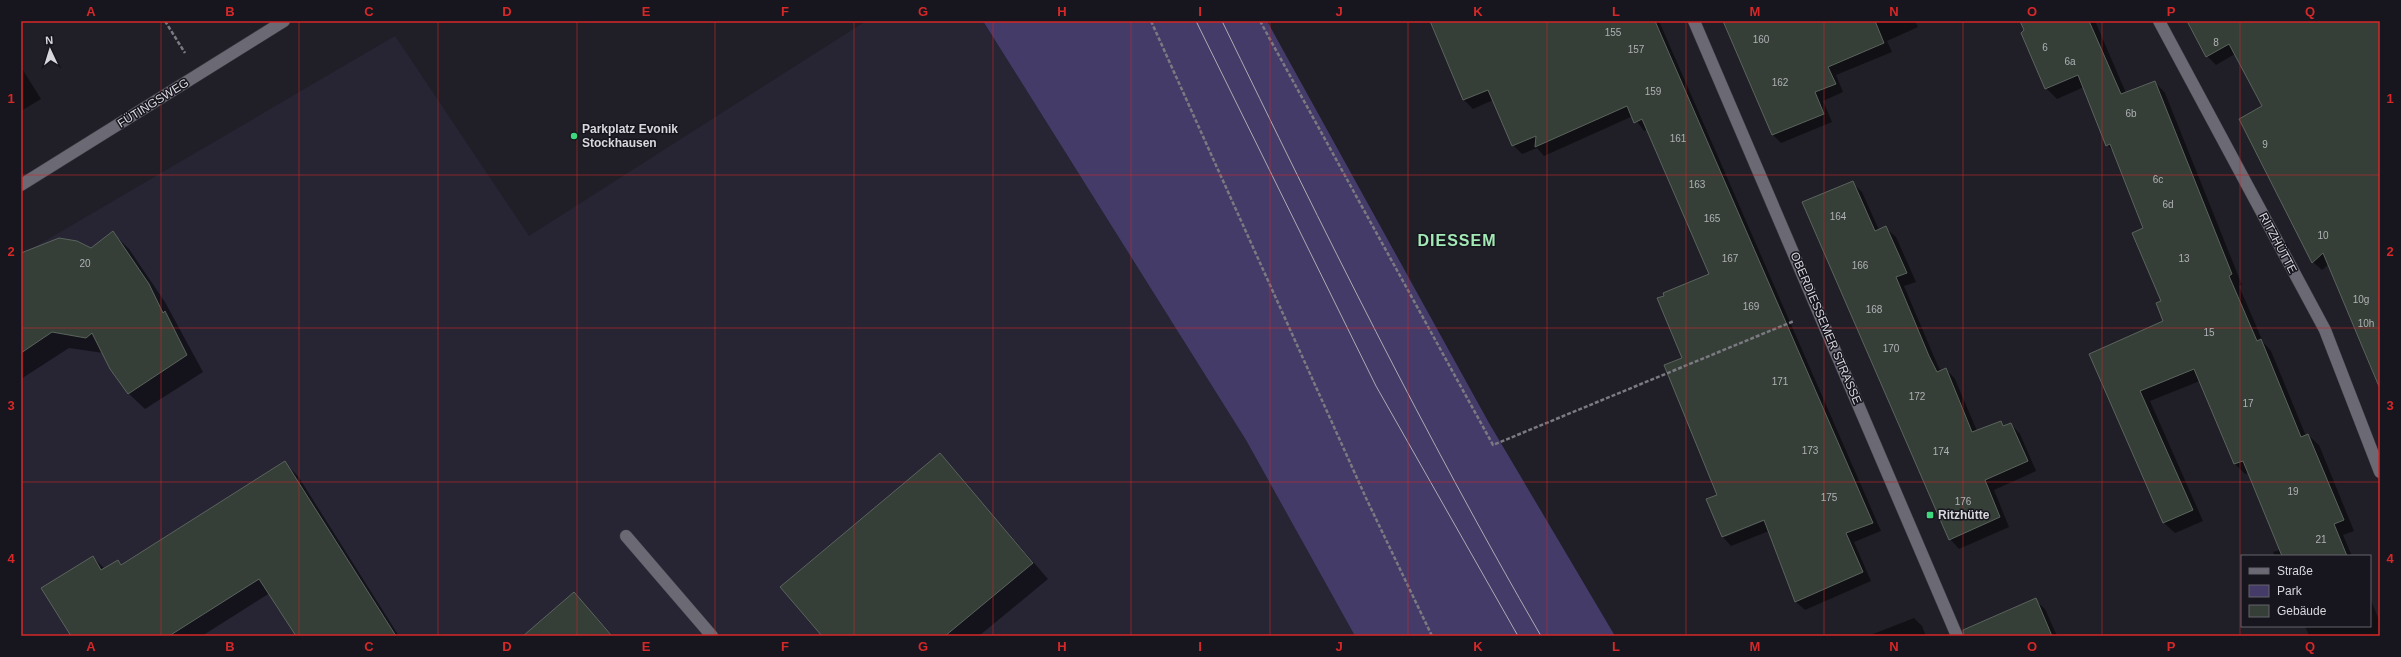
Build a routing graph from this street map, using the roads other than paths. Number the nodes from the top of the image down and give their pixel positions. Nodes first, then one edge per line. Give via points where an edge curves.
1 (284, 21) edge
2 (1694, 21) edge
3 (2159, 21) edge
4 (21, 185) edge
5 (2380, 472) edge
6 (626, 536) dead end
7 (712, 636) edge
8 (1957, 636) edge

1 - 4 street, FÜTINGSWEG
2 - 8 street, OBERDIESSEMER STRASSE
3 - 5 street, RITZHÜTTE via 2325,330
6 - 7 street

